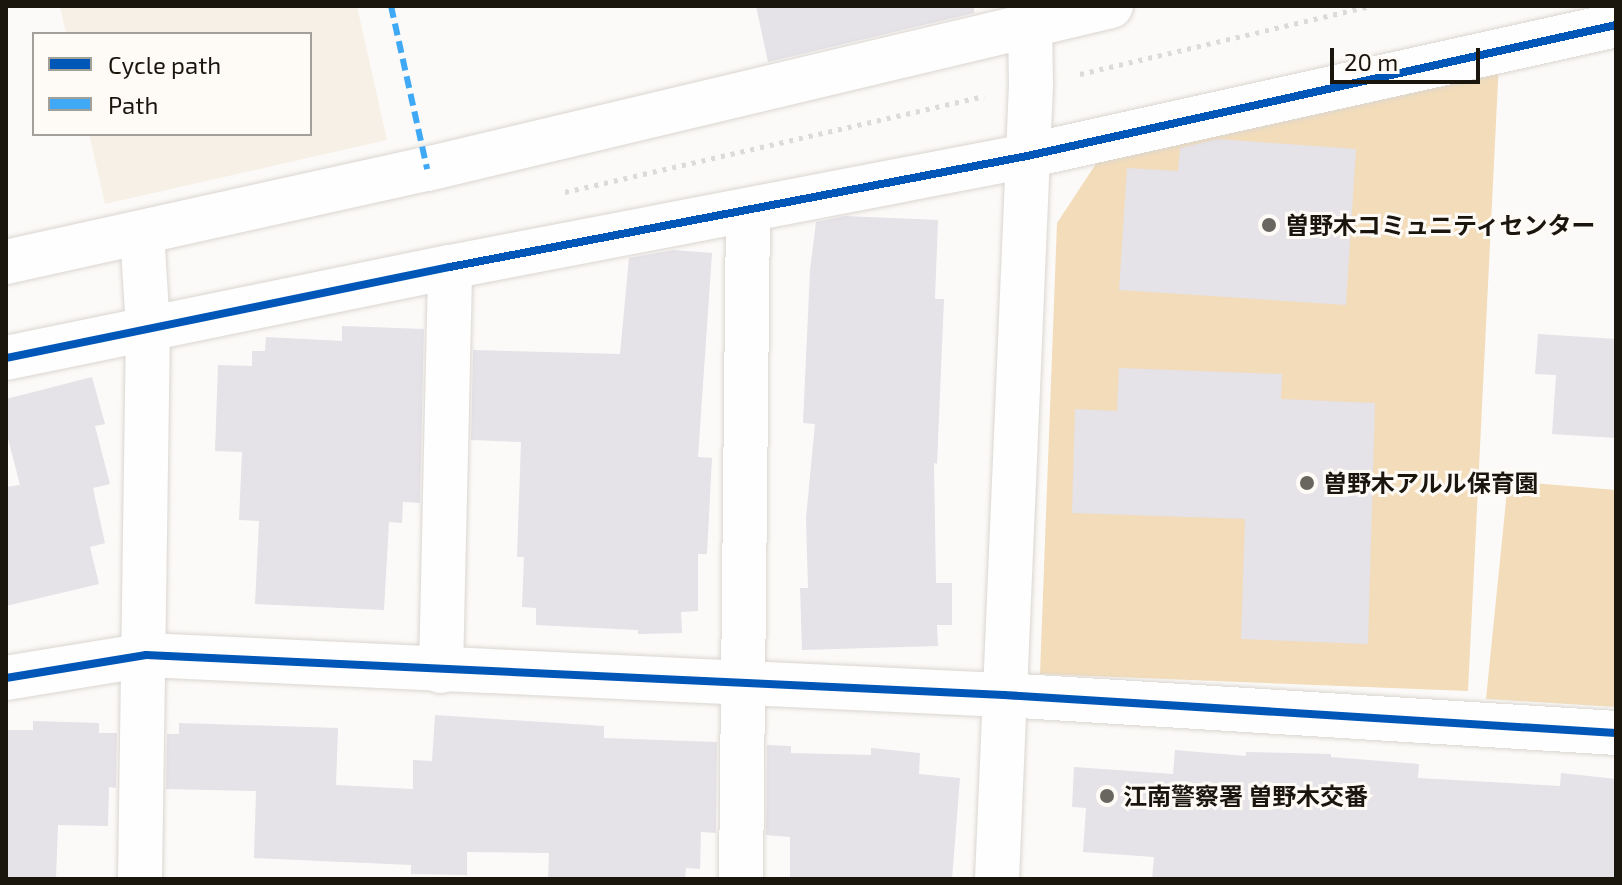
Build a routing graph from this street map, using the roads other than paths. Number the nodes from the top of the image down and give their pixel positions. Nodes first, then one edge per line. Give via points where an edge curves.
1 (1111, 6) edge
2 (1030, 24) junction
3 (1616, 25) edge
4 (1027, 156) junction
5 (748, 210) junction
6 (142, 232) junction
7 (6, 262) edge
8 (450, 267) junction
9 (148, 328) junction
10 (6, 358) edge
11 (146, 655) junction
12 (441, 671) junction
13 (6, 678) edge
14 (744, 684) junction
15 (1004, 695) junction
16 (1616, 733) edge
17 (140, 879) edge
18 (741, 879) edge
19 (997, 879) edge

1 - 2 street
2 - 4 street
2 - 6 street
3 - 4 street
4 - 5 street
4 - 15 street
5 - 8 street
5 - 14 street
6 - 7 street
6 - 9 street
8 - 9 street
8 - 12 street
9 - 10 street
9 - 11 street
11 - 12 street
11 - 13 street
11 - 17 street
12 - 14 street
14 - 15 street
14 - 18 street
15 - 16 street
15 - 19 street

